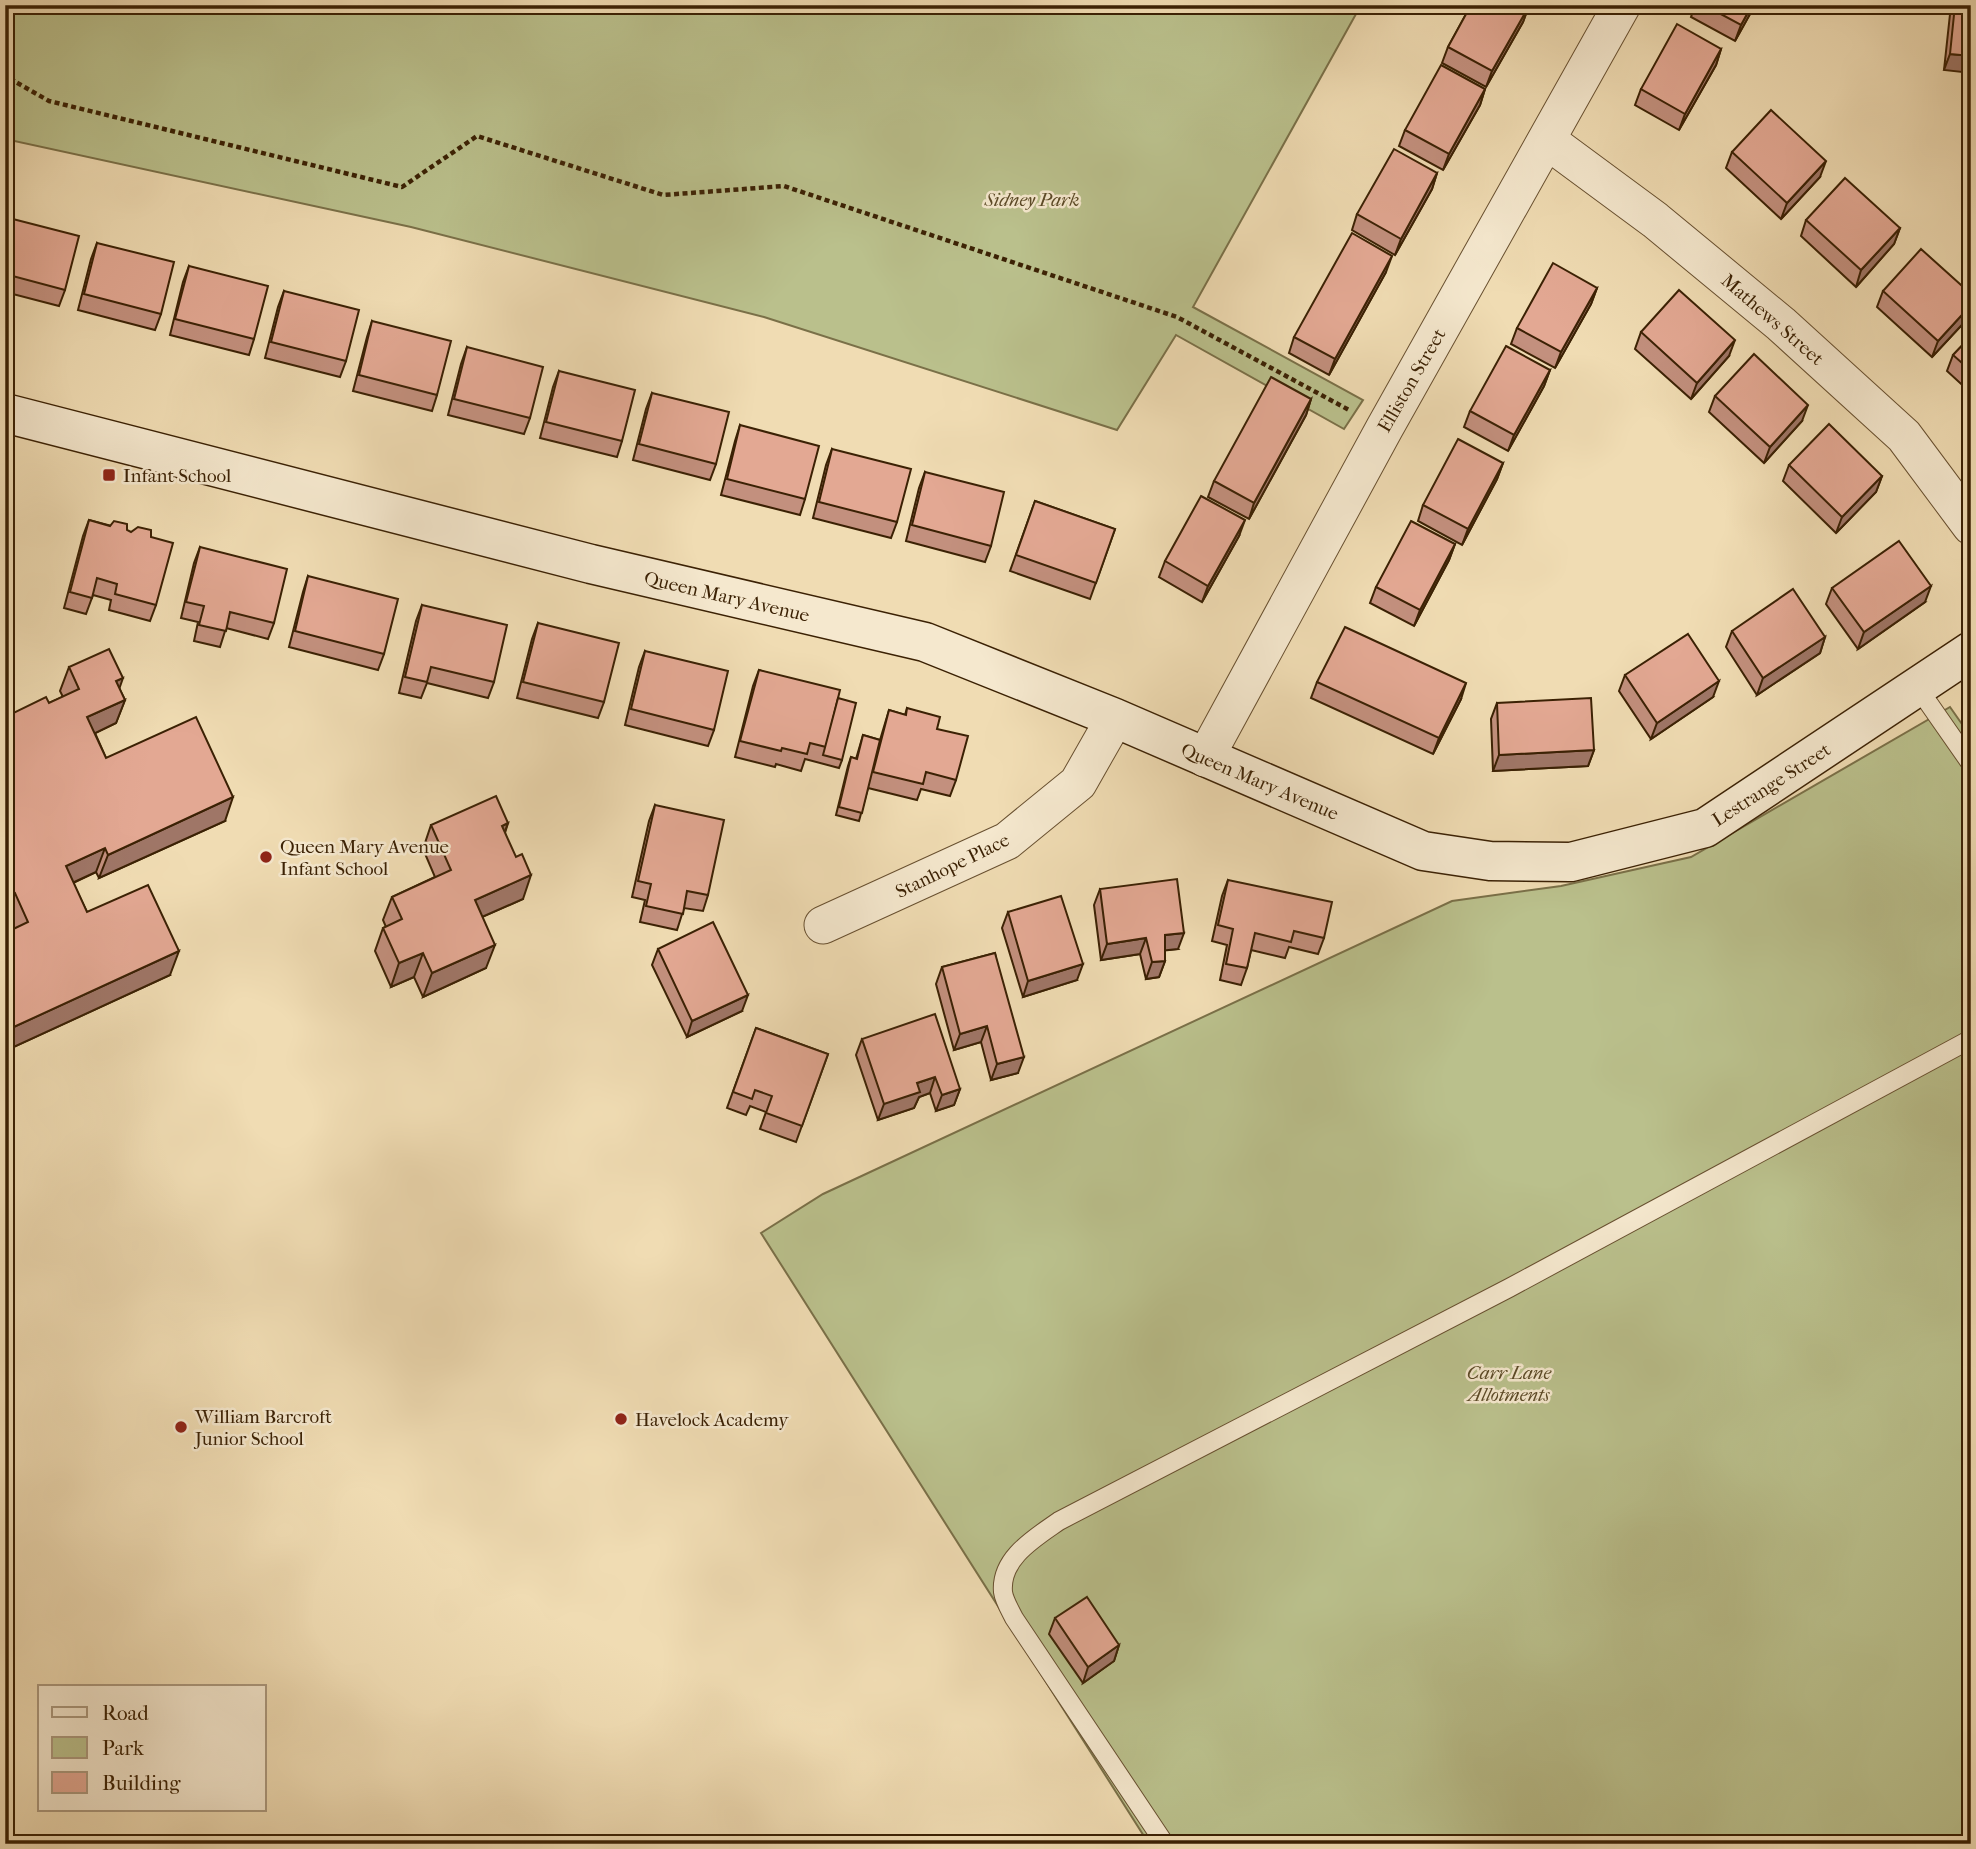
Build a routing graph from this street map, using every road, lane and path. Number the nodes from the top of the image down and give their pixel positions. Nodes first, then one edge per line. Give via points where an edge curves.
1 (1622, 5) edge
2 (5, 71) edge
3 (1548, 141) junction
4 (5, 413) edge
5 (1384, 429) junction
6 (1971, 526) edge
7 (1971, 651) edge
8 (1918, 688) junction
9 (1115, 718) junction
10 (1205, 758) junction
11 (1971, 764) edge
12 (1423, 851) joint
13 (823, 925) dead end
14 (1971, 1039) edge
15 (1165, 1844) edge

1 - 3 street, Elliston Street
2 - 5 path via 49,102 402,187 477,136 663,195 784,186 1177,317
3 - 5 street, Elliston Street
3 - 6 street, Mathews Street via 1655,220 1801,342 1904,436
4 - 9 street, Queen Mary Avenue via 591,564 925,642
5 - 10 street, Elliston Street
7 - 8 street, Lestrange Street
8 - 11 lane
8 - 12 street, Lestrange Street via 1705,828 1571,862 1490,862
9 - 10 street, Queen Mary Avenue
9 - 13 street, Stanhope Place via 1078,783 1007,841
10 - 12 street, Queen Mary Avenue
14 - 15 lane via 1509,1288 1059,1521 1026,1544 1007,1567 1003,1593 1014,1618

